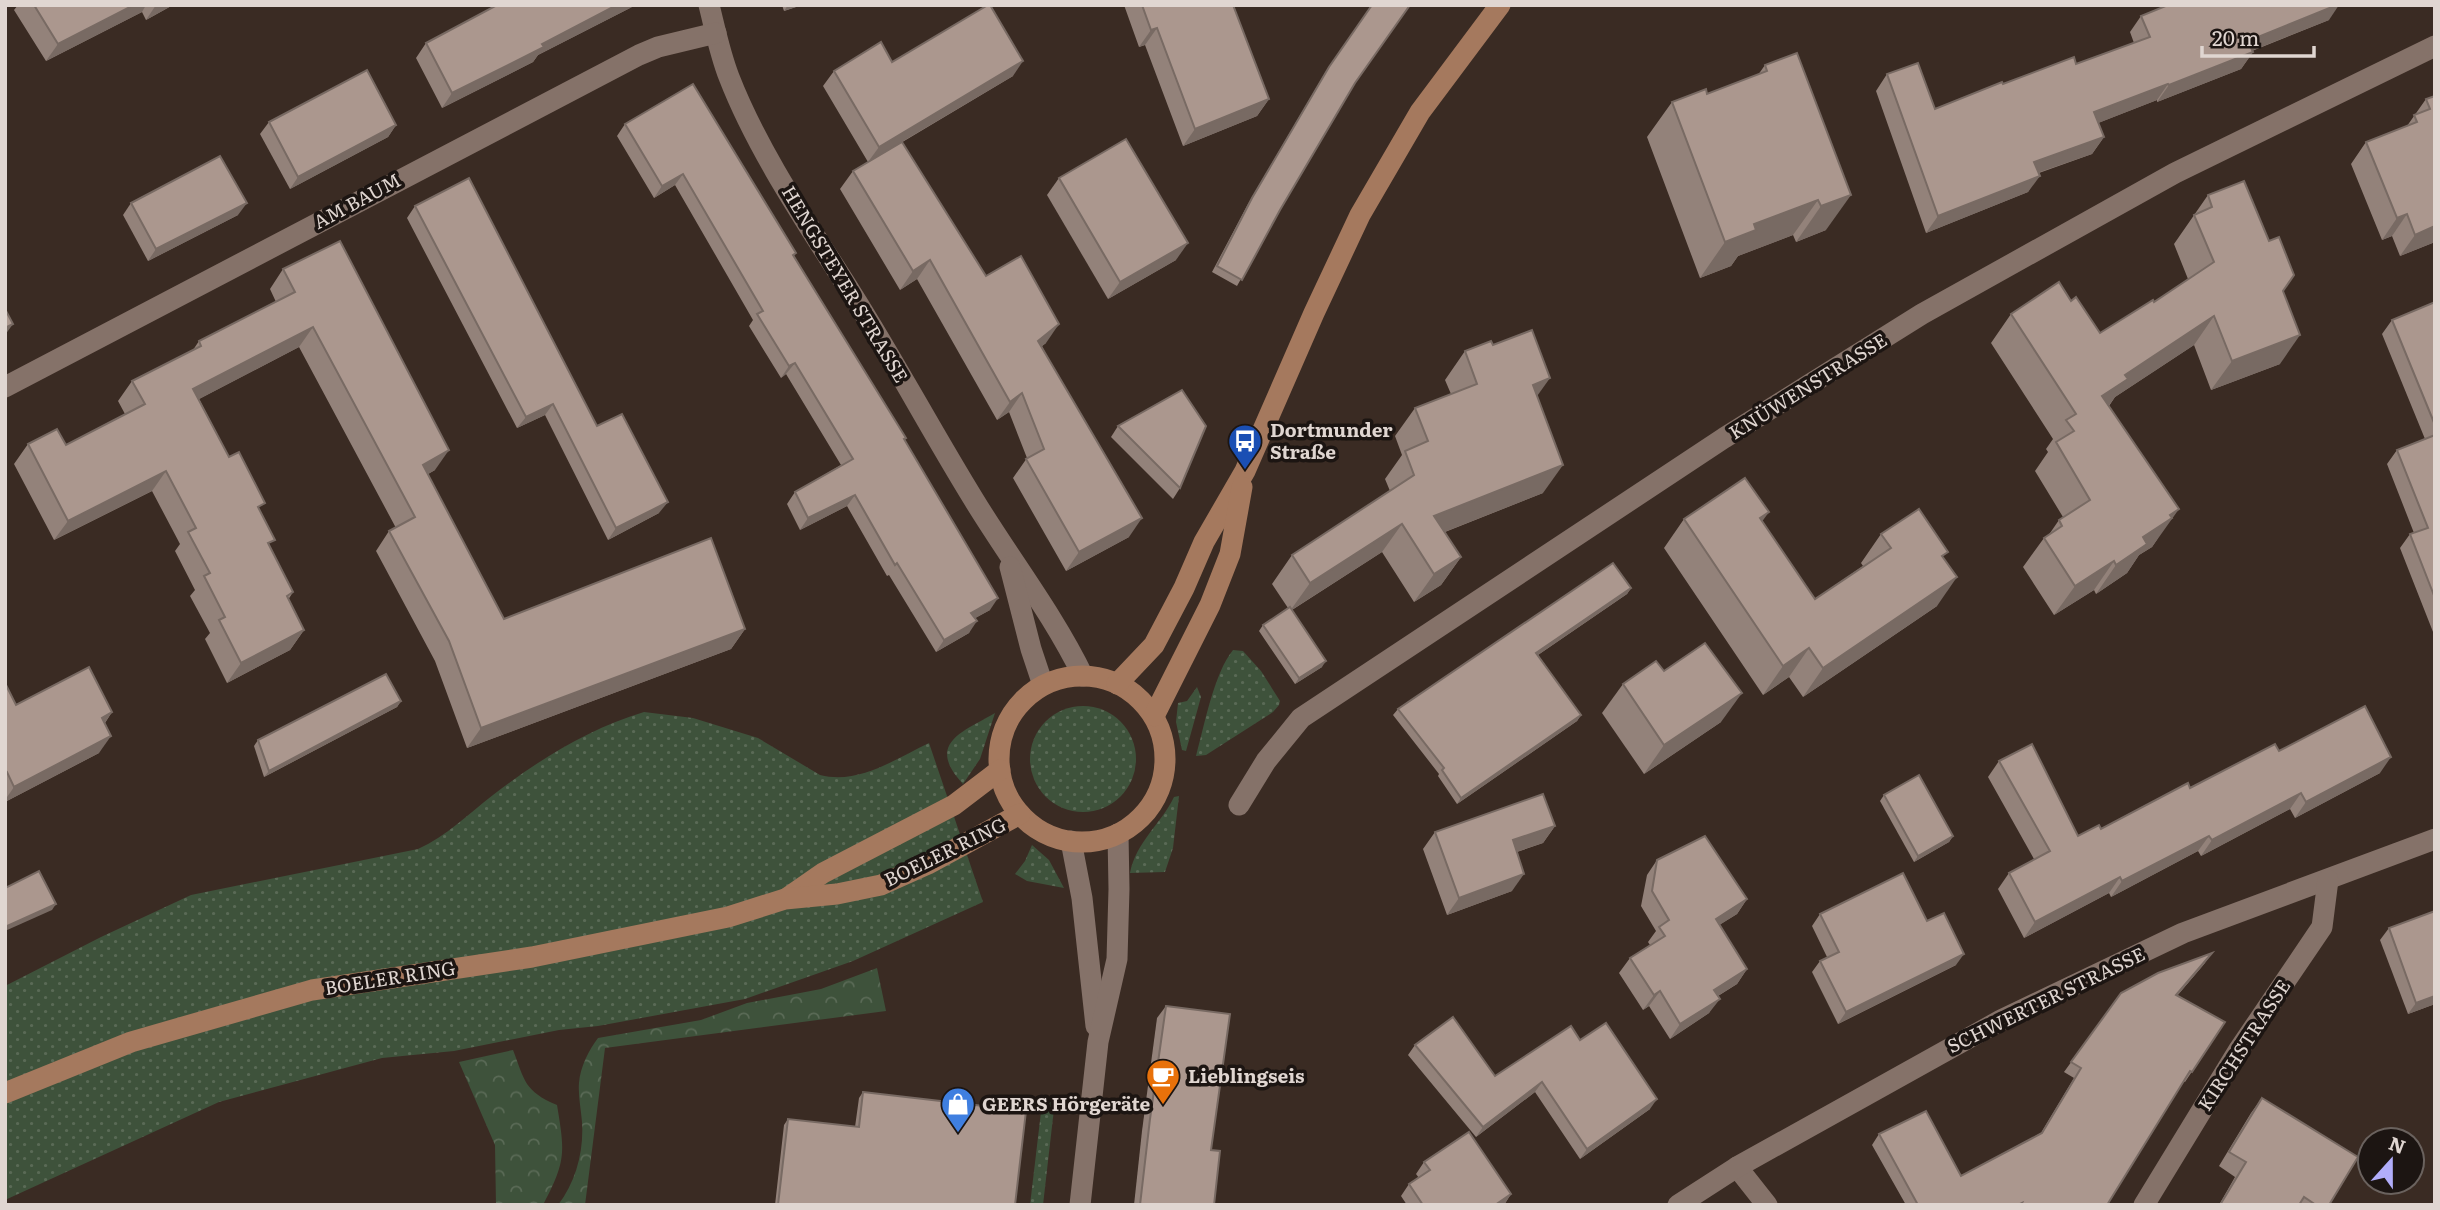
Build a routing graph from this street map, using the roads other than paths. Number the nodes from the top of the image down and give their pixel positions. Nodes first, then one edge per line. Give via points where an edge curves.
1 (709, 5) edge
2 (1500, 5) edge
3 (716, 33) junction
4 (2435, 46) edge
5 (5, 387) edge
6 (1245, 471) junction
7 (1006, 551) junction
8 (1083, 676) junction
9 (1117, 684) junction
10 (1043, 685) junction
11 (1154, 716) junction
12 (1000, 770) junction
13 (1240, 804) dead end
14 (1020, 814) junction
15 (1118, 834) junction
16 (2435, 839) edge
17 (1070, 841) junction
18 (2328, 880) junction
19 (785, 899) junction
20 (1098, 1042) junction
21 (5, 1093) edge
22 (1737, 1167) junction
23 (1080, 1205) edge
24 (1678, 1205) edge
25 (1767, 1205) edge
26 (2144, 1205) edge

1 - 3 street, HENGSTEYER STRASSE
2 - 6 main road via 1420,112 1360,215
3 - 5 street, AM BAUM via 639,55
3 - 7 street, HENGSTEYER STRASSE via 728,75 795,203
4 - 13 street, KNÜWENSTRASSE via 2143,191 1922,314 1724,438 1301,718 1266,761
6 - 9 main road via 1204,542 1154,646
6 - 11 main road via 1230,554
7 - 8 street, HENGSTEYER STRASSE via 1064,638
7 - 10 street, HENGSTEYER STRASSE
8 - 9 main road
8 - 10 main road
9 - 11 main road via 1133,693
10 - 12 main road via 1010,717 999,750
11 - 15 main road via 1165,761 1160,786 1140,818
12 - 14 main road via 1007,794
12 - 19 main road, BOELER RING via 954,805 823,873
14 - 17 main road via 1039,830
14 - 19 main road, BOELER RING via 881,885
15 - 17 main road via 1095,841
15 - 20 street via 1117,959
16 - 18 street, SCHWERTER STRASSE
17 - 20 street via 1082,898
18 - 22 street, SCHWERTER STRASSE via 2183,933 2001,1020
18 - 26 street, KIRCHSTRASSE via 2322,927 2238,1051
19 - 21 main road, BOELER RING via 728,917 532,957 312,990 131,1042
20 - 23 street
22 - 24 street, SCHWERTER STRASSE
22 - 25 street

